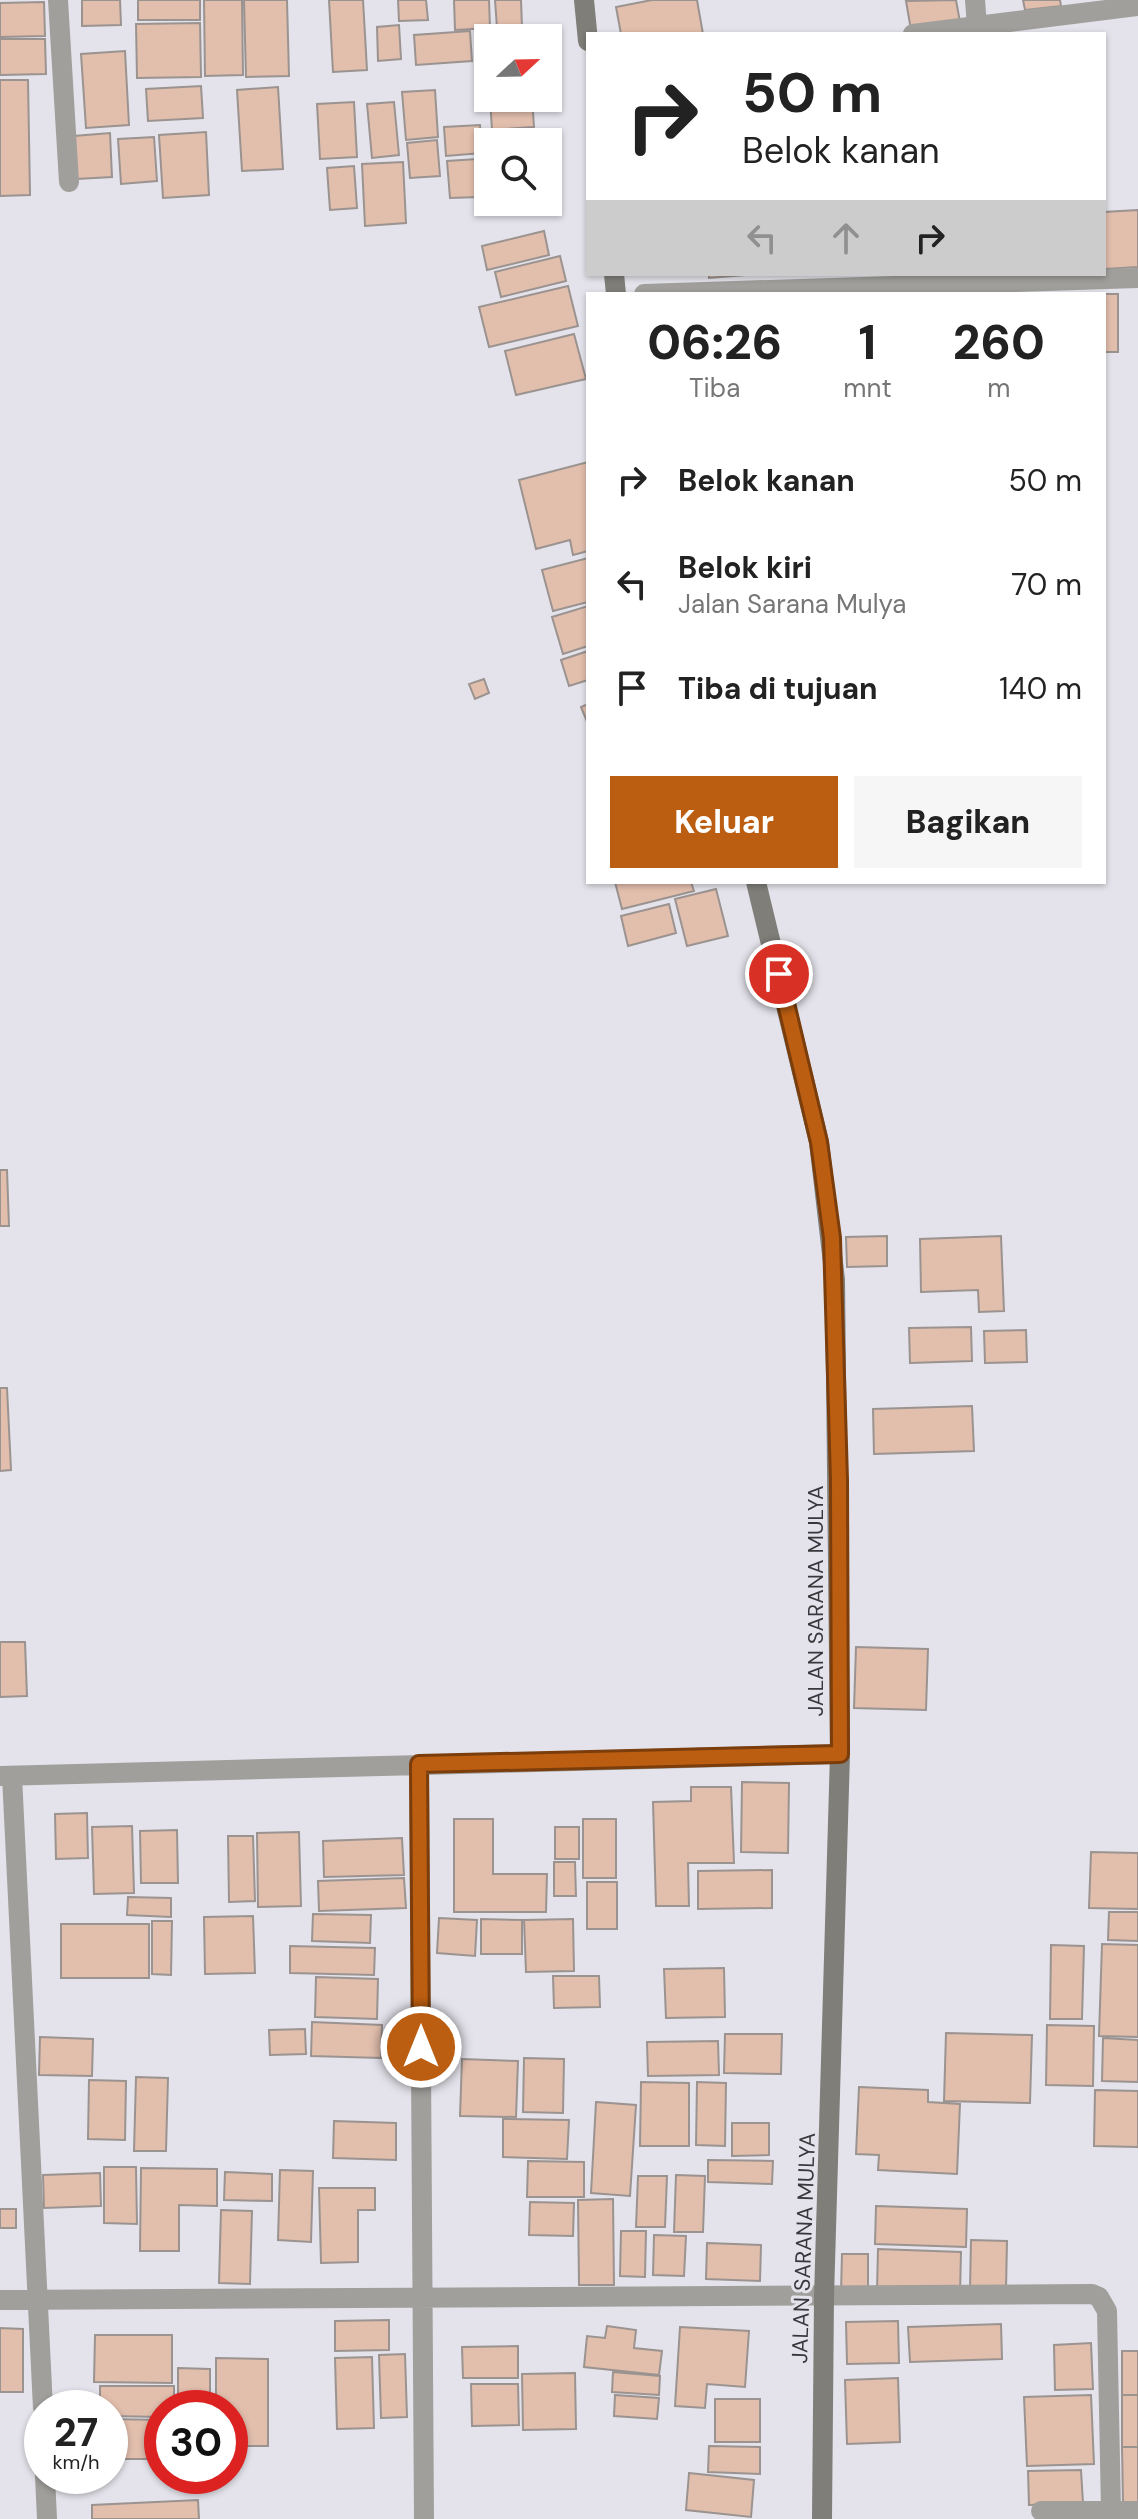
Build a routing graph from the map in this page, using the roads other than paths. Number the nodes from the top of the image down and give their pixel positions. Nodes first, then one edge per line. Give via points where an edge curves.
1 (58, 0) edge
2 (584, 0) edge
3 (975, 0) edge
4 (1138, 6) edge
5 (977, 26) junction
6 (587, 32) edge
7 (929, 32) edge
8 (69, 182) dead end
9 (1138, 278) edge
10 (706, 292) edge
11 (756, 884) edge
12 (840, 1754) junction
13 (419, 1764) junction
14 (6, 1776) edge
15 (824, 2297) junction
16 (423, 2299) junction
17 (0, 2300) edge
18 (38, 2300) junction
19 (42, 2390) edge
20 (46, 2494) edge
21 (1041, 2511) dead end
22 (1111, 2511) junction
23 (1138, 2511) edge
24 (47, 2519) edge
25 (424, 2519) edge
26 (822, 2519) edge

1 - 8 street
2 - 6 street
3 - 5 street
4 - 5 street
5 - 7 street
9 - 10 street
11 - 12 street, JALAN SARANA MULYA via 819,1142 832,1238
12 - 13 street
12 - 15 street, JALAN SARANA MULYA
13 - 14 street
13 - 16 street
14 - 18 street
15 - 16 street
15 - 22 street via 1099,2297 1107,2311
15 - 26 street, JALAN SARANA MULYA
16 - 18 street
16 - 25 street
17 - 18 street
18 - 19 street
20 - 24 street
21 - 22 street
22 - 23 street

